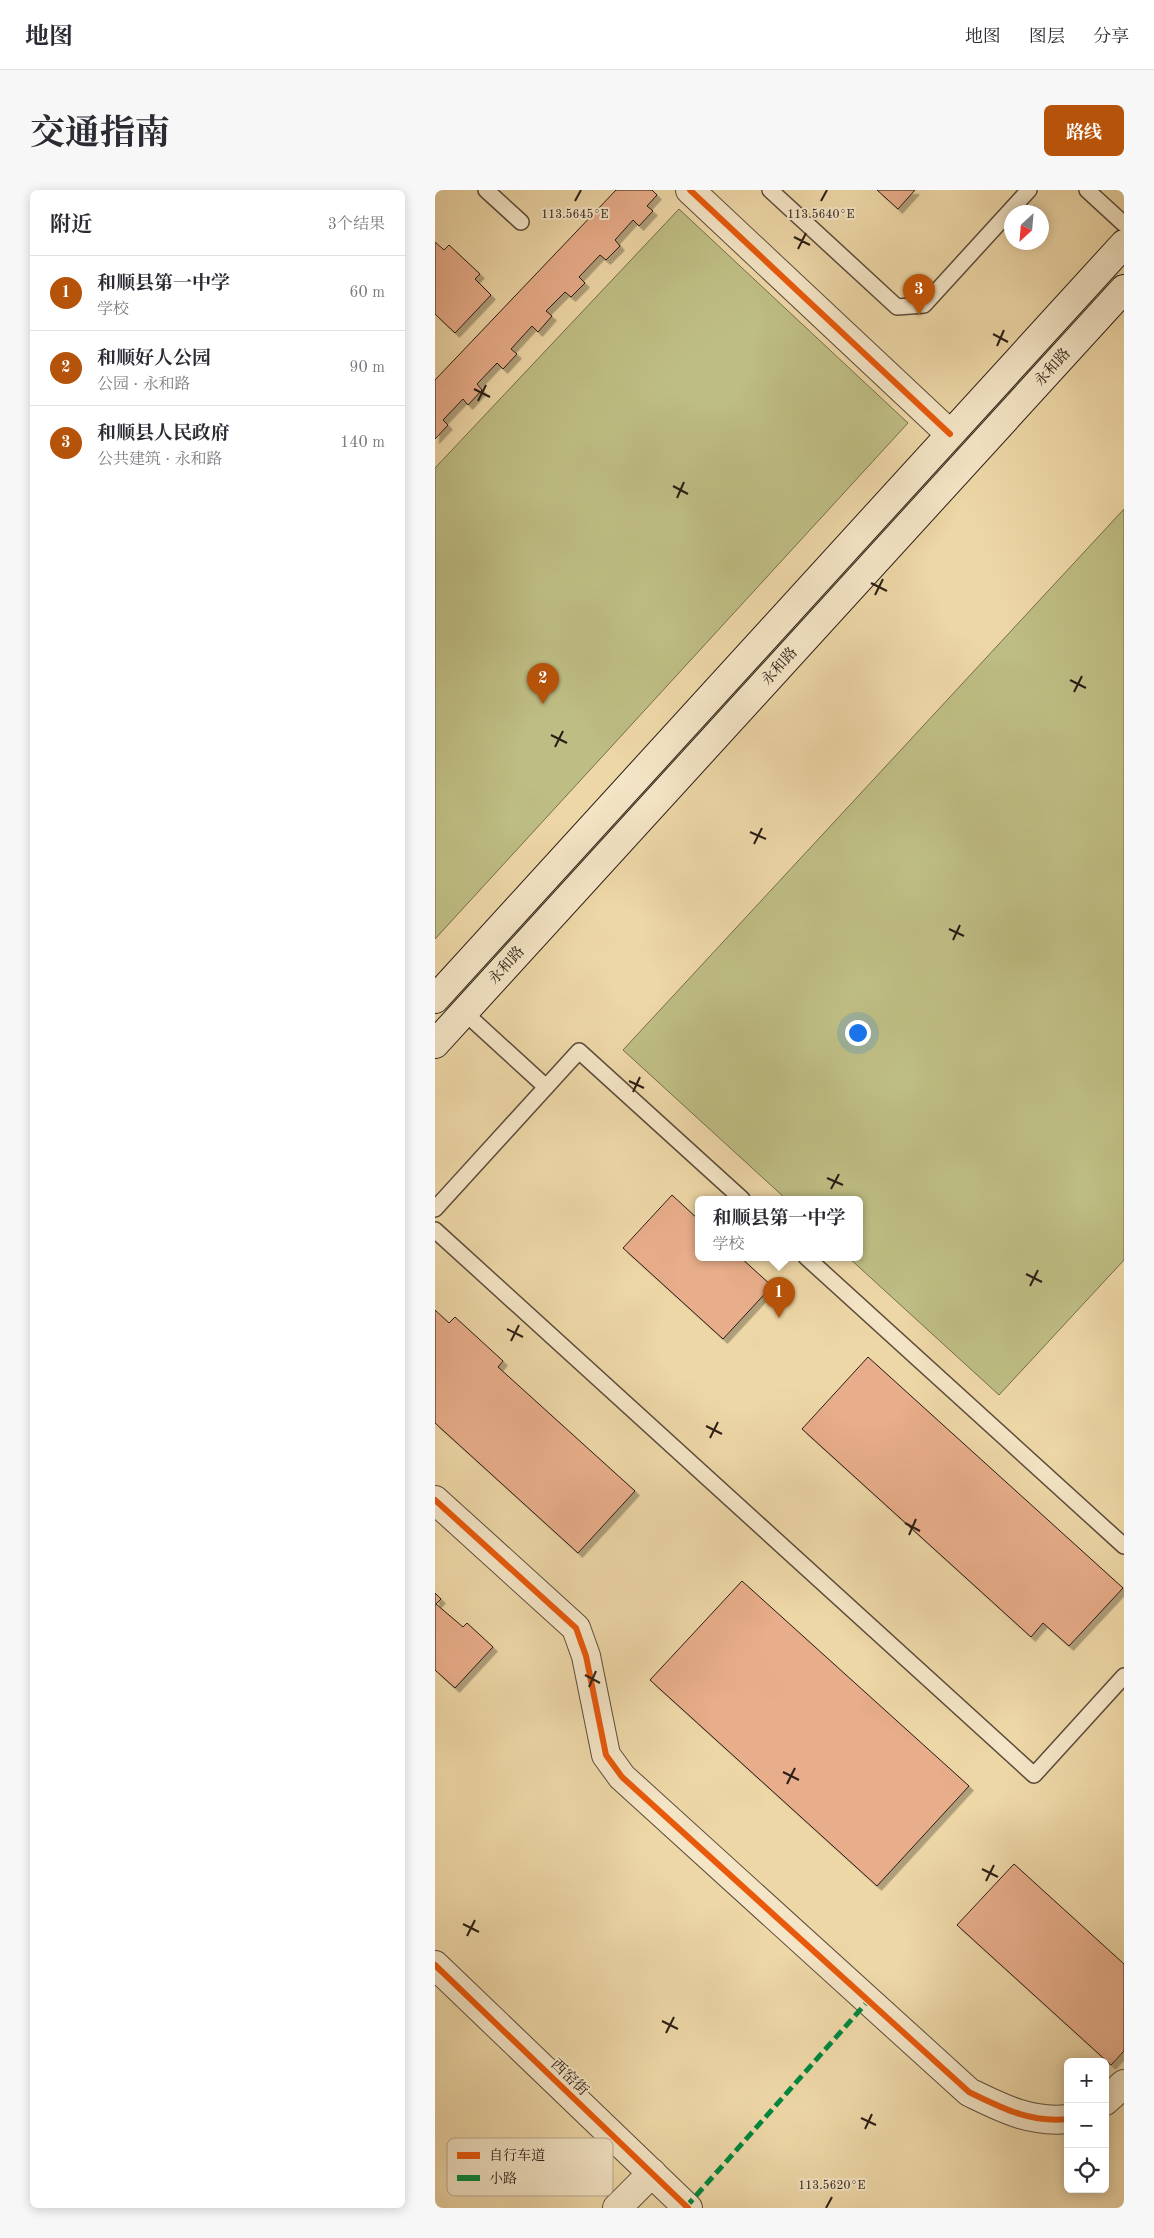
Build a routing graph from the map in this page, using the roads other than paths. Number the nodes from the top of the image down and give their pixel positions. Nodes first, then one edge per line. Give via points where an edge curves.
1 (485, 190) edge
2 (690, 190) edge
3 (770, 190) edge
4 (1029, 190) edge
5 (1087, 190) edge
6 (521, 222) dead end
7 (1124, 224) edge
8 (1124, 244) edge
9 (1124, 289) edge
10 (950, 434) junction
11 (435, 999) edge
12 (464, 1012) junction
13 (435, 1044) edge
14 (546, 1087) junction
15 (739, 1196) edge
16 (435, 1209) edge
17 (435, 1230) edge
18 (810, 1261) edge
19 (435, 1500) edge
20 (1124, 1546) edge
21 (1124, 1676) edge
22 (435, 1965) edge
23 (1124, 2084) edge
24 (1109, 2097) edge
25 (1064, 2119) edge
26 (652, 2173) junction
27 (617, 2208) edge
28 (688, 2208) edge

1 - 6 lane
2 - 10 main road
3 - 4 lane via 897,308 924,305
5 - 7 lane
8 - 10 main road, 永和路
9 - 12 main road, 永和路
10 - 11 main road, 永和路
12 - 13 main road, 永和路
12 - 14 lane
14 - 15 lane via 579,1051
14 - 16 lane
17 - 21 lane via 1034,1775
18 - 20 lane
19 - 25 main road via 577,1628 606,1754 622,1777 969,2092 1007,2111 1047,2121
22 - 26 main road, 西窑街
23 - 24 main road
26 - 27 main road
26 - 28 main road, 西窑街

